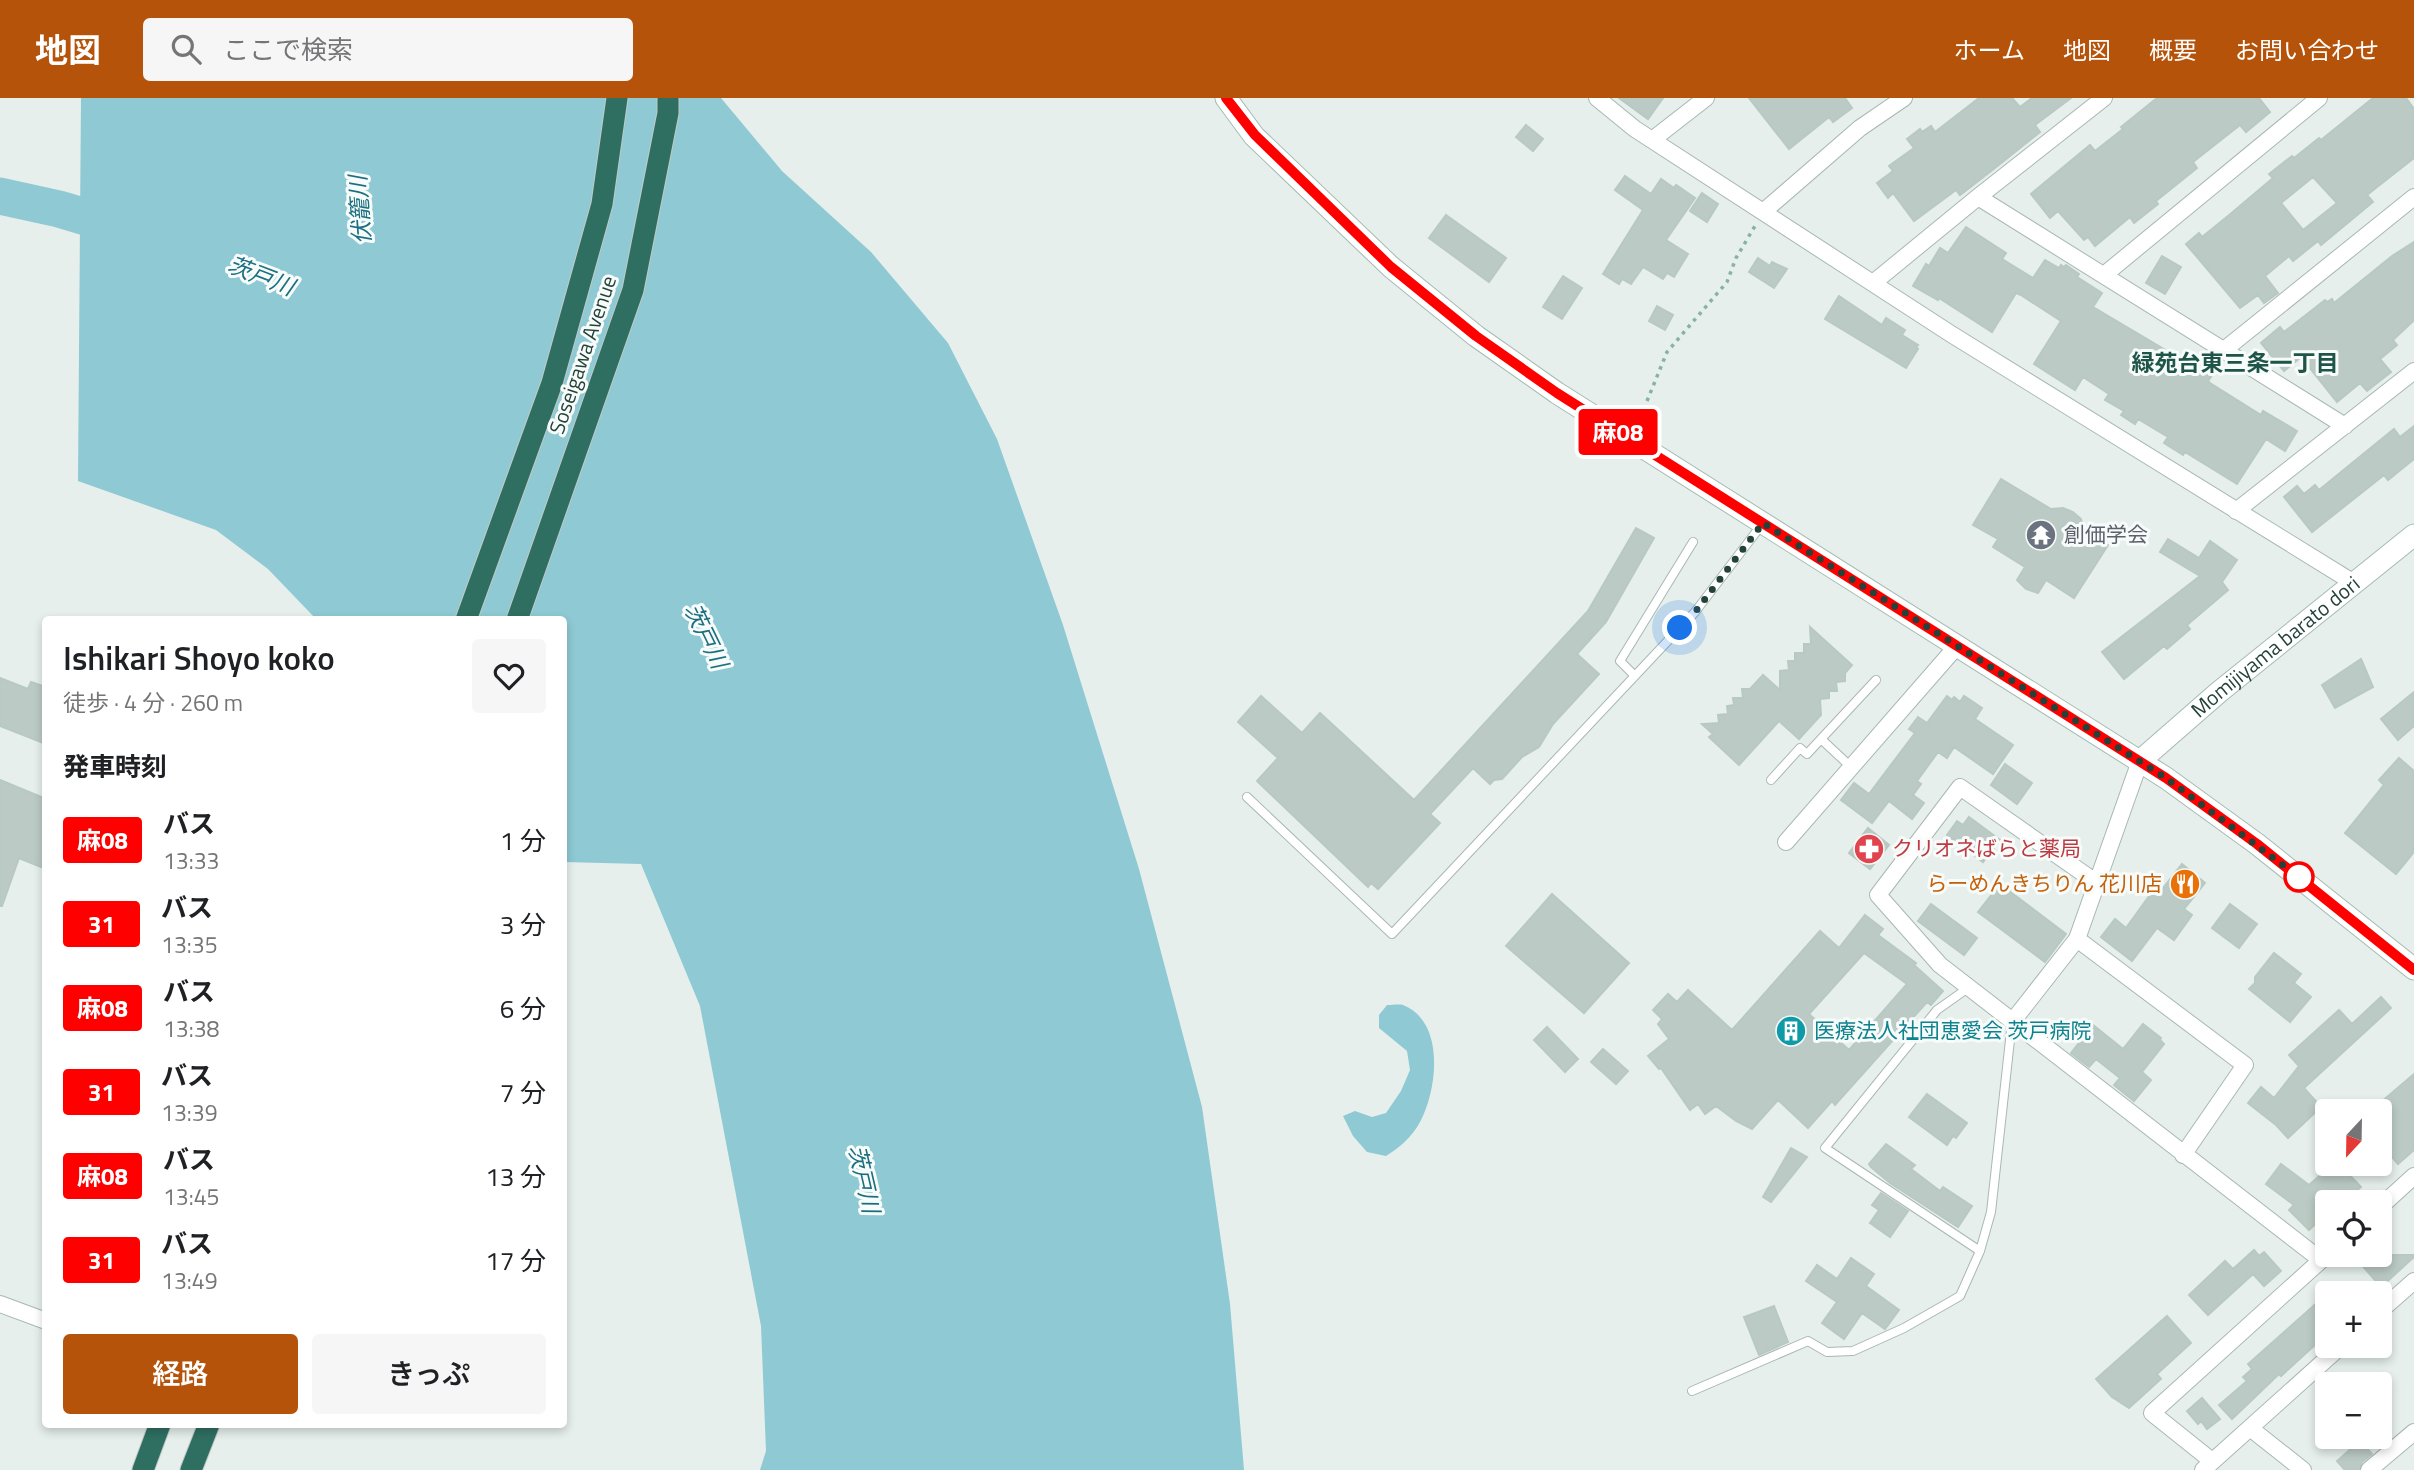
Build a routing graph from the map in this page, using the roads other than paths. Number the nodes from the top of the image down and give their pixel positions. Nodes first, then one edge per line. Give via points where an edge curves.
1 (617, 98) edge
2 (668, 98) edge
3 (1227, 98) edge
4 (1597, 98) edge
5 (1706, 98) edge
6 (1904, 98) edge
7 (2104, 98) edge
8 (2319, 98) edge
9 (1652, 140) junction
10 (1978, 197) junction
11 (2414, 197) edge
12 (1763, 212) junction
13 (2104, 275) junction
14 (1873, 283) junction
15 (2224, 350) junction
16 (2414, 371) edge
17 (2345, 426) junction
18 (2236, 510) junction
19 (1763, 523) junction
20 (2414, 535) edge
21 (1693, 542) dead end
22 (2354, 583) junction
23 (467, 616) edge
24 (518, 616) edge
25 (1957, 646) junction
26 (1635, 676) junction
27 (1876, 680) dead end
28 (1821, 739) junction
29 (2140, 761) junction
30 (1851, 767) junction
31 (1770, 780) dead end
32 (1247, 797) dead end
33 (1786, 842) dead end
34 (2097, 883) junction
35 (2077, 939) junction
36 (2414, 970) edge
37 (1968, 988) junction
38 (2012, 1023) junction
39 (2183, 1155) junction
40 (2414, 1176) edge
41 (2392, 1196) edge
42 (2315, 1250) edge
43 (1980, 1251) junction
44 (2315, 1265) edge
45 (2414, 1281) edge
46 (2392, 1300) edge
47 (0, 1304) edge
48 (42, 1320) edge
49 (2329, 1358) edge
50 (1692, 1391) dead end
51 (158, 1428) edge
52 (207, 1428) edge
53 (2250, 1428) junction
54 (2414, 1432) edge
55 (2207, 1466) edge
56 (142, 1470) edge
57 (191, 1470) edge
58 (2302, 1470) edge
59 (2369, 1470) edge

1 - 23 highway, Soseigawa Avenue via 602,204 552,383
2 - 24 highway, Soseigawa Avenue via 634,290
3 - 19 main road via 1255,135 1391,267 1476,336 1557,393
4 - 9 street
5 - 9 street
6 - 12 street via 1860,128
7 - 10 street
8 - 13 street
9 - 12 street
10 - 13 street
10 - 14 street
11 - 15 street
12 - 14 street
13 - 15 street
14 - 18 street
15 - 17 street
16 - 17 street
17 - 18 street
18 - 22 street
19 - 25 main road
19 - 26 lane via 1695,612
20 - 22 main road, Momijiyama barato dori
21 - 26 lane via 1620,661
22 - 29 main road, Momijiyama barato dori
25 - 29 main road
25 - 30 street
26 - 32 lane via 1392,934
27 - 28 lane
28 - 30 lane
28 - 31 lane via 1807,754 1800,748
29 - 34 street
29 - 36 main road via 2257,844
30 - 33 street
34 - 35 street
34 - 37 street via 1960,787 1878,895 1940,965
35 - 38 street
35 - 39 street via 2245,1065
37 - 38 street
37 - 43 lane via 1937,1010 1825,1148
38 - 39 street
38 - 43 lane via 1991,1212
39 - 42 street
40 - 41 street
43 - 50 lane via 1960,1296 1905,1328 1853,1351 1827,1352 1808,1341
44 - 55 street via 2152,1413
45 - 46 street
47 - 48 street
49 - 53 street
51 - 56 highway
52 - 57 highway
53 - 55 street
53 - 58 street
54 - 59 street

